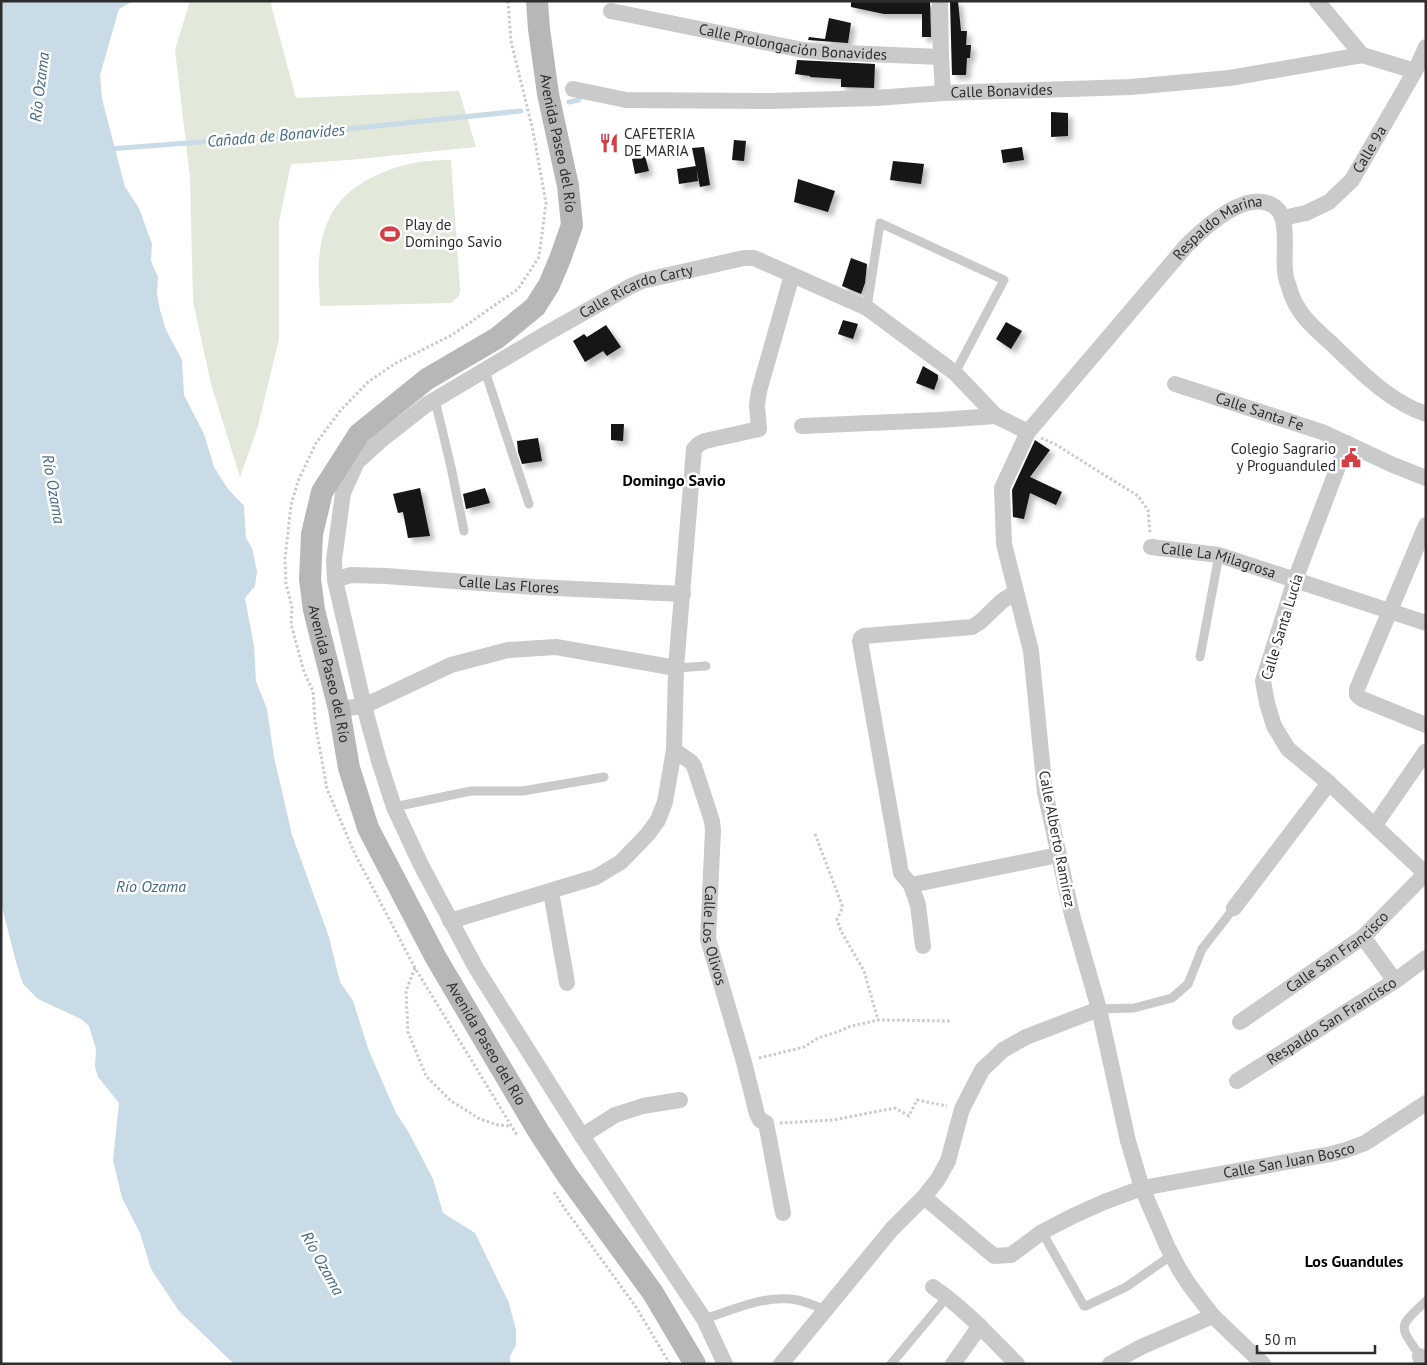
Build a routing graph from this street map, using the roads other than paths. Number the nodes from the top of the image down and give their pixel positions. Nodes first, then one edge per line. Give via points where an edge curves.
1 (537, 1) edge
2 (940, 1) edge
3 (1317, 1) edge
4 (611, 11) dead end
5 (1426, 48) edge
6 (1362, 55) junction
7 (940, 57) junction
8 (1420, 72) edge
9 (573, 89) dead end
10 (943, 93) junction
11 (1283, 218) junction
12 (792, 275) junction
13 (867, 308) junction
14 (485, 371) junction
15 (956, 373) junction
16 (1176, 384) dead end
17 (435, 400) junction
18 (1426, 414) edge
19 (996, 416) junction
20 (802, 426) dead end
21 (1028, 432) junction
22 (1347, 443) junction
23 (1426, 478) edge
24 (529, 504) dead end
25 (1426, 525) edge
26 (464, 530) dead end
27 (1151, 546) road end
28 (1219, 555) junction
29 (335, 580) junction
30 (1295, 580) junction
31 (1016, 592) junction
32 (682, 594) junction
33 (1390, 611) junction
34 (1426, 623) edge
35 (1200, 657) dead end
36 (706, 666) dead end
37 (676, 668) junction
38 (364, 706) junction
39 (339, 709) junction
40 (1426, 725) edge
41 (674, 750) junction
42 (1426, 751) edge
43 (604, 777) dead end
44 (1329, 783) junction
45 (394, 808) junction
46 (1375, 825) junction
47 (1058, 855) junction
48 (1426, 874) edge
49 (911, 885) junction
50 (551, 892) junction
51 (1234, 908) joint
52 (450, 921) junction
53 (1363, 937) junction
54 (923, 946) dead end
55 (1426, 958) edge
56 (1395, 981) junction
57 (567, 983) dead end
58 (1099, 1009) junction
59 (1240, 1022) dead end
60 (1237, 1081) dead end
61 (680, 1100) dead end
62 (1426, 1103) edge
63 (582, 1136) junction
64 (1142, 1188) junction
65 (924, 1197) junction
66 (783, 1213) dead end
67 (1042, 1232) junction
68 (1172, 1255) junction
69 (933, 1287) dead end
70 (947, 1297) junction
71 (1426, 1301) edge
72 (827, 1310) junction
73 (1212, 1316) junction
74 (704, 1318) junction
75 (980, 1326) junction
76 (1421, 1360) edge
77 (695, 1364) edge
78 (725, 1364) edge
79 (781, 1364) edge
80 (891, 1364) edge
81 (953, 1364) edge
82 (1017, 1364) edge
83 (1110, 1364) edge
84 (1263, 1364) edge

1 - 39 street, Avenida Paseo del Río via 548,94 568,186 572,225 549,285 534,307 497,338 427,379 359,434 322,492 312,534 310,579 314,610
2 - 7 street
3 - 6 street
4 - 7 street, Calle Prolongación Bonavides via 803,50
5 - 8 street, Calle 9a
6 - 8 street, Calle Bonavides
6 - 10 street, Calle Bonavides via 1230,78 1131,87
7 - 10 street
8 - 11 street, Calle 9a via 1352,180 1329,202
9 - 10 street, Calle Bonavides via 626,100 770,101
11 - 18 street, Respaldo Marina via 1285,269 1288,287 1298,309 1376,386
11 - 21 street, Respaldo Marina via 1276,207 1267,202 1255,202 1239,205 1208,224
12 - 13 street, Calle Ricardo Carty
12 - 14 street, Calle Ricardo Carty via 754,258 744,258 642,281
12 - 32 street via 760,391 759,430 705,441 694,449
13 - 15 street, Calle Ricardo Carty
13 - 15 lane via 880,222 1004,280
14 - 17 street, Calle Ricardo Carty
14 - 24 lane
15 - 19 street, Calle Ricardo Carty
16 - 22 street, Calle Santa Fe
17 - 26 lane
17 - 29 street, Calle Ricardo Carty via 380,441 358,462 343,493 334,560
19 - 20 street
19 - 21 street, Calle Ricardo Carty
21 - 31 street, Calle Alberto Ramírez via 1002,488 1004,544
22 - 23 street, Calle Santa Fe
22 - 30 street, Calle Santa Lucía
25 - 33 street
27 - 28 street, Calle La Milagrosa
28 - 30 street, Calle La Milagrosa
28 - 35 lane
29 - 32 street, Calle Las Flores via 351,575 386,576
29 - 38 street, Avenida Paseo del Río
30 - 33 street, Calle La Milagrosa
30 - 44 street, Calle Santa Lucía via 1263,681 1264,688 1274,726 1288,749
31 - 47 street, Calle Alberto Ramírez via 1031,651 1045,792
31 - 49 street via 972,627 861,638 901,873
32 - 37 street
33 - 34 street, Calle La Milagrosa
33 - 40 street via 1356,689 1357,695
36 - 37 lane
37 - 38 street via 556,646 508,650 451,665
37 - 41 street
38 - 39 street
38 - 45 street, Avenida Paseo del Río
39 - 77 street, Avenida Paseo del Río via 349,768 368,828 436,958 537,1129 653,1293
41 - 50 street via 665,802 648,834 620,862 596,877
41 - 66 street, Calle Los Olivos via 694,766 712,821 714,840 708,939 757,1114 766,1123
42 - 46 street
43 - 45 lane via 523,791 471,791
44 - 46 street, Calle Santa Lucía
44 - 51 street
45 - 52 street, Avenida Paseo del Río
46 - 48 street, Calle Santa Lucía
47 - 49 street
47 - 58 street, Calle Alberto Ramírez
48 - 53 street, Calle San Francisco
49 - 54 street via 918,906
50 - 52 street
50 - 57 street
51 - 58 lane via 1202,949 1188,984 1172,998 1134,1008
52 - 63 street, Avenida Paseo del Río
53 - 56 street
53 - 59 street, Calle San Francisco
55 - 56 street, Respaldo San Francisco
56 - 60 street, Respaldo San Francisco
58 - 64 street, Calle Alberto Ramírez via 1128,1141
58 - 65 street via 1026,1037 1003,1050 982,1070 962,1108 948,1161
61 - 63 street via 615,1115
62 - 64 street, Calle San Juan Bosco via 1365,1143 1331,1154
63 - 74 street, Avenida Paseo del Río
64 - 67 street, Calle San Juan Bosco
64 - 68 street, Calle Alberto Ramírez
65 - 67 street, Calle San Juan Bosco via 994,1256 1011,1255
65 - 72 street via 892,1229
67 - 68 lane via 1084,1306 1126,1286
68 - 73 street, Calle Alberto Ramírez
69 - 70 street
70 - 75 street
70 - 80 lane
71 - 76 lane via 1403,1328
72 - 74 lane via 797,1300 764,1300
72 - 79 street
73 - 83 street
73 - 84 street, Calle Alberto Ramírez
74 - 78 street, Avenida Paseo del Río
75 - 81 street
75 - 82 street

